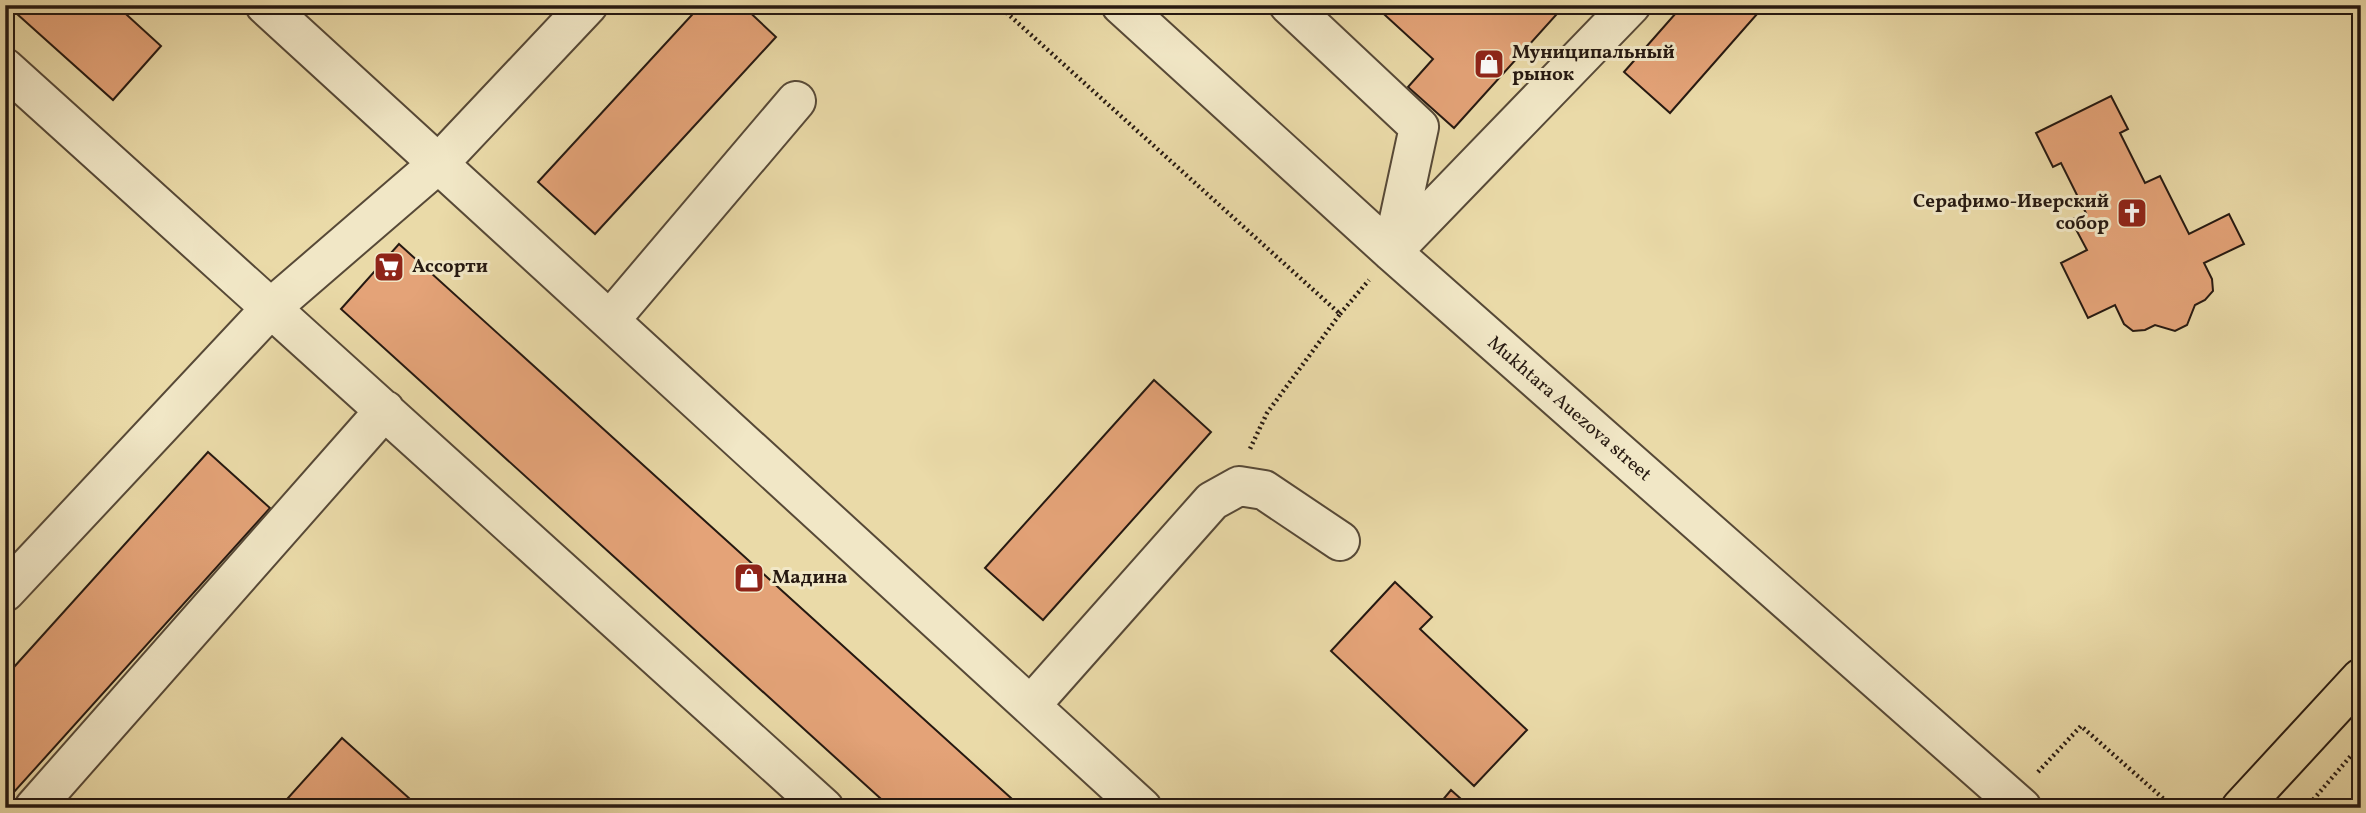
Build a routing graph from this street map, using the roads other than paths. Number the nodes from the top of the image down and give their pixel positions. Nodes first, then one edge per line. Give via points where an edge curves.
1 (265, 5) edge
2 (588, 5) edge
3 (1121, 5) edge
4 (1289, 5) edge
5 (1631, 5) edge
6 (5, 68) edge
7 (796, 101) dead end
8 (439, 163) junction
9 (1392, 252) junction
10 (272, 307) junction
11 (610, 320) junction
12 (384, 410) junction
13 (1340, 541) dead end
14 (5, 592) edge
15 (2361, 678) edge
16 (1031, 705) junction
17 (2017, 804) edge
18 (34, 808) edge
19 (824, 808) edge
20 (1142, 808) edge
21 (2241, 808) edge

1 - 8 street
2 - 8 street
3 - 9 street, Mukhtara Auezova street
4 - 9 street via 1419,127
5 - 9 street
6 - 10 street
7 - 11 street
8 - 10 street
8 - 11 street
9 - 17 street, Mukhtara Auezova street
10 - 12 street
10 - 14 street
11 - 16 street
12 - 18 street
12 - 19 street
13 - 16 street via 1264,490 1239,485 1212,501
15 - 21 main road
16 - 20 street

